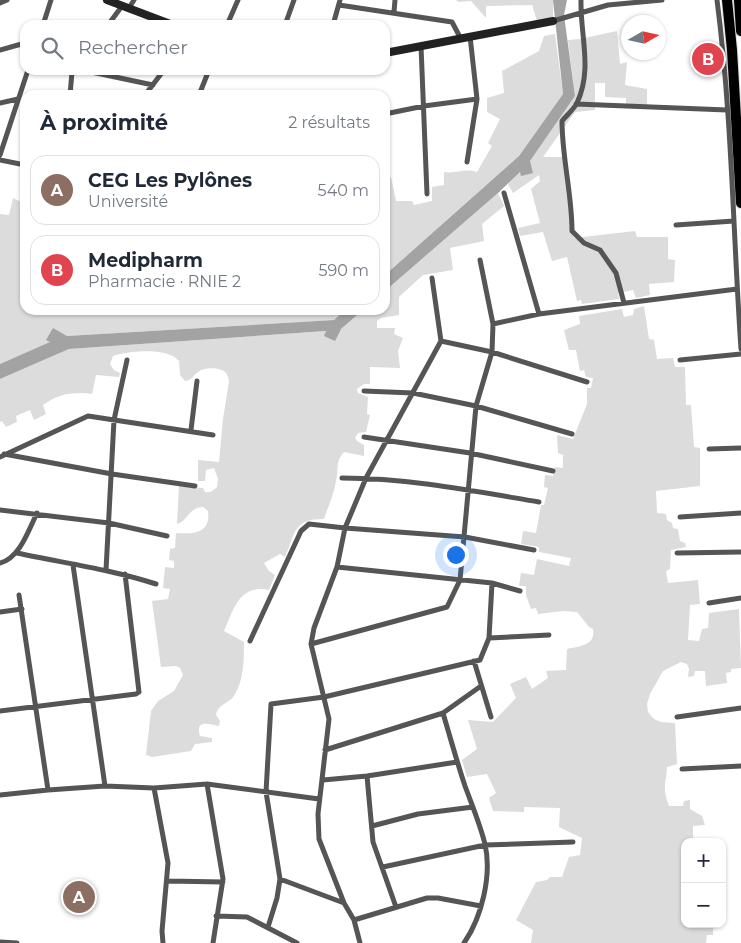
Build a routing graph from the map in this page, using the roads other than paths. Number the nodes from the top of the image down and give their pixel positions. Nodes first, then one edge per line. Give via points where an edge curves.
1 (7, 0) edge
2 (51, 0) edge
3 (108, 0) edge
4 (134, 0) edge
5 (238, 0) edge
6 (294, 0) edge
7 (395, 0) edge
8 (581, 0) edge
9 (662, 0) edge
10 (717, 0) edge
11 (727, 0) edge
12 (738, 0) edge
13 (340, 2) edge
14 (0, 3) edge
15 (125, 7) junction
16 (394, 12) junction
17 (581, 13) junction
18 (740, 14) edge
19 (45, 20) edge
20 (113, 20) edge
21 (160, 20) edge
22 (229, 20) edge
23 (287, 20) edge
24 (335, 20) edge
25 (553, 22) joint
26 (741, 31) edge
27 (470, 36) junction
28 (461, 39) junction
29 (20, 44) edge
30 (422, 46) junction
31 (0, 50) edge
32 (390, 52) edge
33 (26, 75) edge
34 (72, 75) edge
35 (106, 75) edge
36 (160, 75) edge
37 (207, 75) edge
38 (153, 85) junction
39 (21, 90) edge
40 (70, 90) edge
41 (149, 90) edge
42 (202, 90) edge
43 (20, 93) edge
44 (18, 99) junction
45 (477, 99) junction
46 (0, 103) edge
47 (576, 104) junction
48 (424, 106) junction
49 (727, 110) junction
50 (390, 113) edge
51 (0, 155) edge
52 (0, 160) edge
53 (467, 162) dead end
54 (20, 164) edge
55 (504, 193) dead end
56 (427, 194) dead end
57 (741, 203) edge
58 (734, 221) junction
59 (676, 225) dead end
60 (480, 260) dead end
61 (432, 278) dead end
62 (737, 289) junction
63 (624, 303) junction
64 (539, 314) junction
65 (493, 324) junction
66 (441, 341) junction
67 (741, 349) edge
68 (492, 352) junction
69 (741, 354) edge
70 (127, 360) dead end
71 (680, 360) dead end
72 (197, 381) dead end
73 (587, 382) dead end
74 (364, 391) dead end
75 (413, 393) junction
76 (476, 406) junction
77 (114, 420) junction
78 (191, 430) junction
79 (572, 434) dead end
80 (213, 435) dead end
81 (364, 437) dead end
82 (386, 441) junction
83 (741, 448) edge
84 (709, 449) dead end
85 (470, 453) junction
86 (2, 456) edge
87 (553, 471) dead end
88 (112, 474) junction
89 (342, 478) dead end
90 (366, 478) junction
91 (196, 486) dead end
92 (467, 490) junction
93 (538, 502) dead end
94 (0, 510) edge
95 (38, 513) junction
96 (741, 513) edge
97 (680, 517) dead end
98 (109, 522) junction
99 (345, 528) junction
100 (167, 536) dead end
101 (465, 536) junction
102 (534, 550) dead end
103 (741, 552) edge
104 (16, 553) junction
105 (677, 553) dead end
106 (0, 563) edge
107 (73, 565) junction
108 (337, 568) junction
109 (106, 570) junction
110 (125, 574) junction
111 (460, 580) junction
112 (492, 583) junction
113 (156, 584) dead end
114 (520, 591) dead end
115 (19, 595) dead end
116 (741, 598) edge
117 (709, 603) dead end
118 (22, 609) junction
119 (0, 612) edge
120 (549, 635) dead end
121 (489, 638) junction
122 (250, 641) dead end
123 (311, 644) junction
124 (474, 661) junction
125 (481, 686) junction
126 (92, 698) junction
127 (324, 698) junction
128 (36, 706) junction
129 (741, 708) edge
130 (0, 711) edge
131 (442, 713) junction
132 (677, 717) dead end
133 (491, 718) dead end
134 (325, 750) junction
135 (457, 762) junction
136 (741, 766) edge
137 (682, 769) dead end
138 (367, 776) junction
139 (323, 780) junction
140 (207, 784) junction
141 (105, 786) junction
142 (154, 788) junction
143 (48, 790) junction
144 (266, 792) junction
145 (0, 795) edge
146 (320, 799) junction
147 (473, 807) junction
148 (372, 826) junction
149 (573, 842) dead end
150 (485, 845) junction
151 (383, 867) junction
152 (280, 878) junction
153 (168, 881) junction
154 (223, 882) junction
155 (344, 903) junction
156 (481, 906) junction
157 (396, 907) junction
158 (216, 916) junction
159 (354, 920) junction
160 (268, 928) junction
161 (0, 942) edge
162 (17, 943) edge
163 (163, 943) edge
164 (213, 943) edge
165 (297, 943) edge
166 (360, 943) edge
167 (464, 943) edge

1 - 14 street
2 - 19 street
3 - 15 street
4 - 15 street
5 - 22 street
6 - 23 street
7 - 16 street
8 - 17 street
9 - 17 street via 608,5
10 - 49 street
11 - 57 highway
12 - 18 highway
13 - 16 street
13 - 24 street
15 - 20 street
15 - 21 street
16 - 28 street via 452,22
17 - 25 street
17 - 47 street via 586,72
18 - 26 highway
25 - 27 street
27 - 28 street
27 - 45 street
28 - 30 street
29 - 31 street
30 - 32 street
30 - 48 street
33 - 39 street
34 - 40 street
35 - 38 street
36 - 38 street
37 - 42 street
38 - 41 street
43 - 44 street
44 - 46 street
44 - 51 street
45 - 48 street
45 - 53 street
47 - 49 street
47 - 63 street via 562,121 572,231 584,243 600,250 616,273
48 - 50 street
48 - 56 street
49 - 58 street
52 - 54 street
55 - 64 street
58 - 59 street
58 - 62 street
60 - 65 street
61 - 66 street
62 - 63 street
62 - 67 street
63 - 64 street
64 - 65 street
65 - 68 street
66 - 68 street
66 - 75 street
68 - 73 street
68 - 76 street
69 - 71 street
70 - 77 street
72 - 78 street
74 - 75 street
75 - 76 street
75 - 82 street
76 - 79 street
76 - 85 street
77 - 78 street
77 - 86 street via 88,416
77 - 88 street
78 - 80 street
81 - 82 street
82 - 85 street
82 - 90 street
83 - 84 street
85 - 87 street
85 - 92 street
86 - 88 street
88 - 91 street
88 - 98 street
89 - 90 street
90 - 92 street
90 - 99 street
92 - 93 street
92 - 101 street
94 - 95 street
95 - 98 street
95 - 104 street
96 - 97 street
98 - 100 street
98 - 109 street
99 - 101 street
99 - 108 street
99 - 122 street via 315,524 304,527
101 - 102 street
101 - 111 street
103 - 105 street
104 - 106 street
104 - 107 street
107 - 109 street
107 - 126 street
108 - 111 street
108 - 123 street
109 - 110 street
110 - 113 street
110 - 126 street via 140,692
111 - 112 street
111 - 123 street via 448,607
112 - 114 street
112 - 121 street
115 - 118 street
116 - 117 street
118 - 119 street
118 - 128 street
120 - 121 street
121 - 124 street via 480,660
123 - 127 street
124 - 125 street
124 - 127 street
125 - 131 street
125 - 133 street
126 - 128 street
126 - 141 street
127 - 134 street via 329,719
127 - 144 street via 270,704
128 - 130 street
128 - 143 street
129 - 132 street
131 - 134 street
131 - 135 street
134 - 139 street
135 - 138 street
135 - 147 street
136 - 137 street
138 - 139 street
138 - 148 street
139 - 146 street
140 - 142 street
140 - 144 street
140 - 154 street
141 - 142 street
141 - 143 street
142 - 153 street via 168,863
143 - 145 street
144 - 146 street
144 - 152 street
146 - 155 street via 319,840
147 - 148 street via 418,814
147 - 150 street
148 - 151 street via 373,842
149 - 150 street
150 - 151 street
150 - 156 street via 487,874
151 - 157 street
152 - 155 street
152 - 160 street
153 - 154 street
153 - 163 street
154 - 158 street
155 - 159 street
156 - 157 street via 427,898
156 - 167 street via 472,933
157 - 159 street
158 - 160 street via 247,917
158 - 164 street
159 - 166 street
160 - 165 street
161 - 162 street

